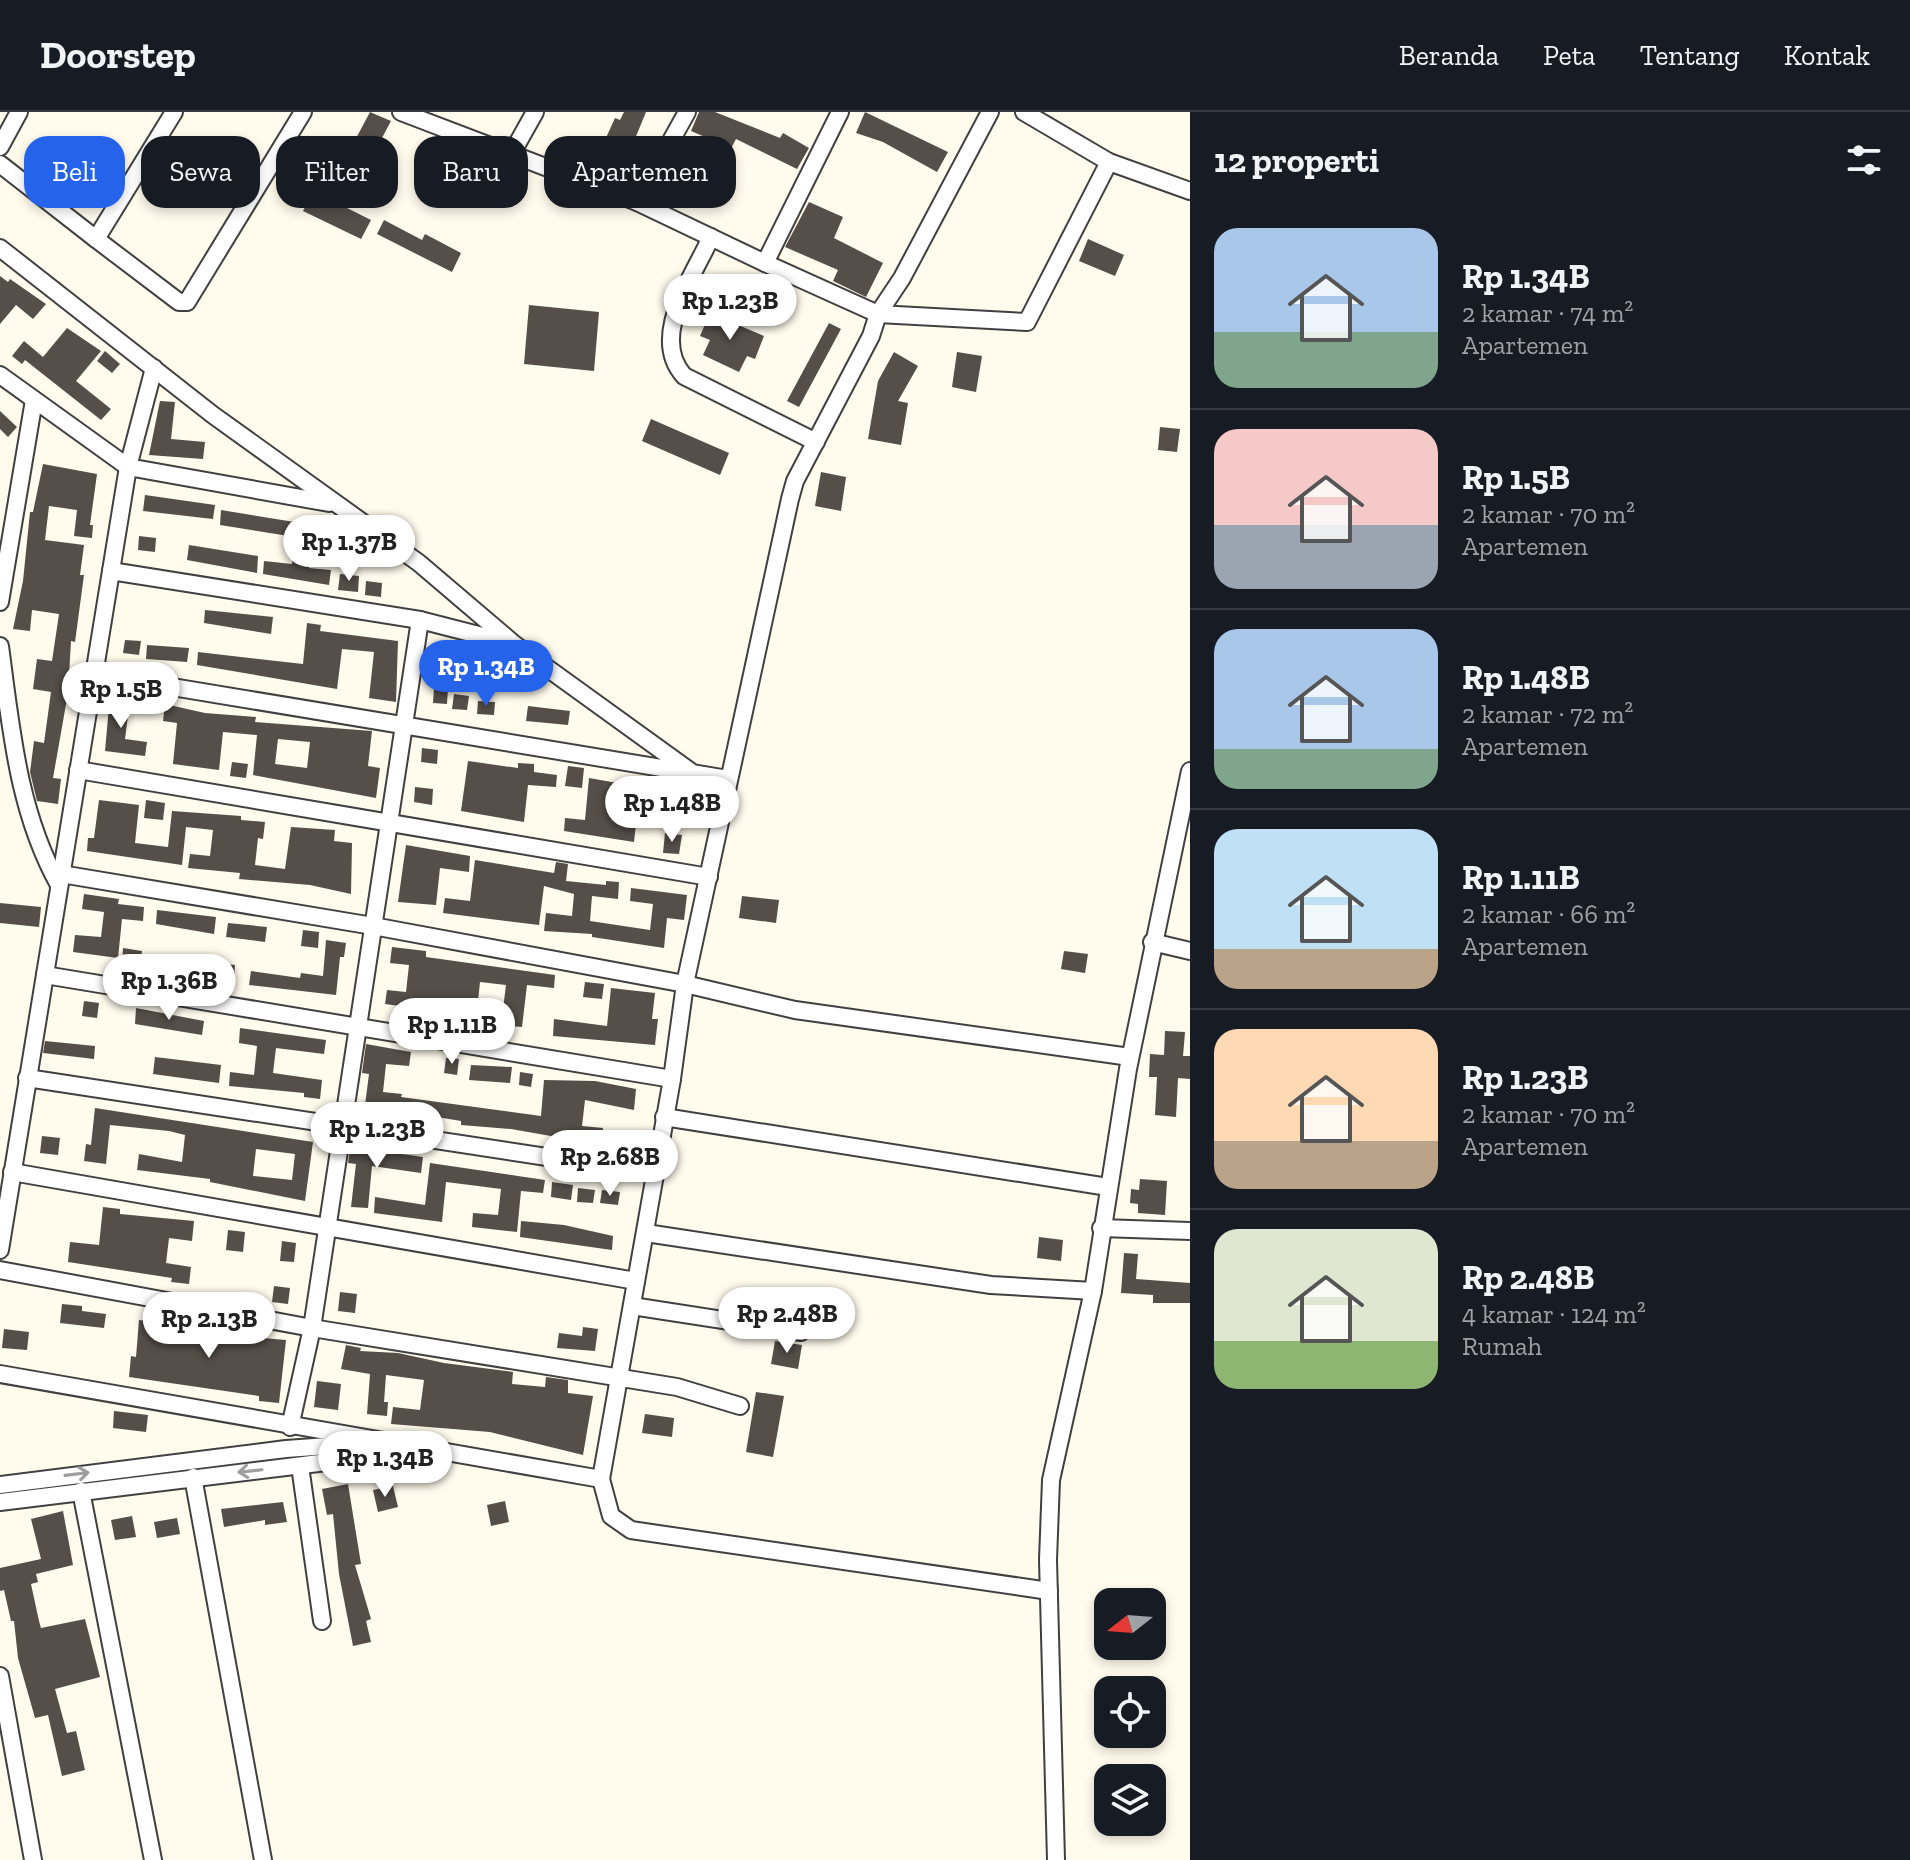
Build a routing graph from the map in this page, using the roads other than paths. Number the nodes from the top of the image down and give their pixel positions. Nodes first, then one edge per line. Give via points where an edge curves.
1 (19, 112) edge
2 (174, 112) edge
3 (303, 112) edge
4 (401, 112) edge
5 (535, 112) edge
6 (687, 112) edge
7 (840, 112) edge
8 (990, 112) edge
9 (1024, 112) edge
10 (424, 116) edge
11 (472, 136) edge
12 (522, 136) edge
13 (674, 136) edge
14 (0, 147) edge
15 (1109, 162) junction
16 (0, 164) edge
17 (1190, 191) edge
18 (650, 208) edge
19 (711, 237) junction
20 (96, 239) junction
21 (0, 248) edge
22 (765, 263) junction
23 (878, 314) junction
24 (154, 368) junction
25 (0, 375) edge
26 (34, 400) junction
27 (816, 442) junction
28 (128, 467) junction
29 (0, 504) edge
30 (336, 504) junction
31 (14, 515) junction
32 (111, 571) junction
33 (0, 602) edge
34 (420, 620) junction
35 (514, 644) junction
36 (0, 646) edge
37 (94, 674) junction
38 (404, 725) junction
39 (78, 770) junction
40 (1190, 771) edge
41 (694, 774) junction
42 (728, 779) junction
43 (389, 822) junction
44 (709, 877) junction
45 (60, 880) junction
46 (373, 926) junction
47 (1152, 942) junction
48 (1190, 951) edge
49 (45, 975) junction
50 (685, 984) junction
51 (358, 1026) junction
52 (1130, 1057) junction
53 (27, 1078) junction
54 (672, 1079) junction
55 (664, 1117) junction
56 (343, 1124) junction
57 (12, 1172) junction
58 (652, 1173) junction
59 (1108, 1187) junction
60 (327, 1224) junction
61 (1101, 1228) junction
62 (1190, 1231) edge
63 (646, 1233) junction
64 (0, 1250) edge
65 (0, 1270) edge
66 (636, 1281) junction
67 (1093, 1291) junction
68 (632, 1306) junction
69 (312, 1328) junction
70 (801, 1332) dead end
71 (0, 1374) edge
72 (620, 1380) junction
73 (740, 1406) dead end
74 (290, 1427) junction
75 (391, 1442) junction
76 (438, 1448) junction
77 (300, 1466) junction
78 (193, 1477) junction
79 (601, 1479) junction
80 (0, 1485) edge
81 (81, 1491) junction
82 (0, 1502) edge
83 (1049, 1591) junction
84 (322, 1621) dead end
85 (0, 1676) edge
86 (33, 1860) edge
87 (153, 1860) edge
88 (263, 1860) edge
89 (1056, 1860) edge

1 - 14 street
2 - 20 street
3 - 20 street via 187,302 179,302
4 - 10 street
5 - 12 street
6 - 13 street
7 - 22 street
8 - 23 street
9 - 15 street
10 - 11 street
15 - 17 street
15 - 23 street via 1027,322
16 - 20 street
18 - 19 street
19 - 22 street
19 - 27 street via 670,332 673,361 684,376
21 - 24 street
22 - 23 street
23 - 27 street
24 - 28 street
24 - 30 street
25 - 26 street
26 - 28 street
26 - 31 street
27 - 42 street via 795,481
28 - 30 street
28 - 32 street
29 - 31 street
30 - 35 street via 419,563
31 - 33 street
32 - 34 street
32 - 37 street
34 - 35 street
34 - 38 street
35 - 41 street
36 - 45 street via 17,771 39,851
37 - 38 street
37 - 39 street
38 - 41 street
38 - 43 street
39 - 43 street
39 - 45 street
40 - 47 street
41 - 42 street
42 - 44 street
43 - 44 street
43 - 46 street
44 - 50 street
45 - 46 street
45 - 49 street
46 - 50 street
46 - 51 street
47 - 48 street
47 - 52 street
49 - 51 street
49 - 53 street
50 - 52 street via 795,1010
50 - 54 street
51 - 54 street
51 - 56 street
52 - 59 street
53 - 56 street
53 - 57 street
54 - 55 street
55 - 58 street
55 - 59 street
56 - 58 street
56 - 60 street
57 - 60 street
57 - 64 street
58 - 63 street
59 - 61 street
60 - 66 street
60 - 69 street
61 - 62 street
61 - 67 street
63 - 66 street
63 - 67 street via 991,1285
65 - 69 street
66 - 68 street
67 - 83 street via 1051,1480
68 - 70 street
68 - 72 street
69 - 72 street
69 - 74 street
71 - 74 street
72 - 73 street via 677,1387
72 - 79 street
74 - 75 street
75 - 76 street
80 -> 75 street via 286,1449
76 - 77 street
76 - 79 street
77 -> 78 street
77 - 84 street
78 - 81 street
78 - 88 street
79 - 83 street via 611,1516 631,1530
81 - 82 street
81 - 87 street
83 - 89 street
85 - 86 street

